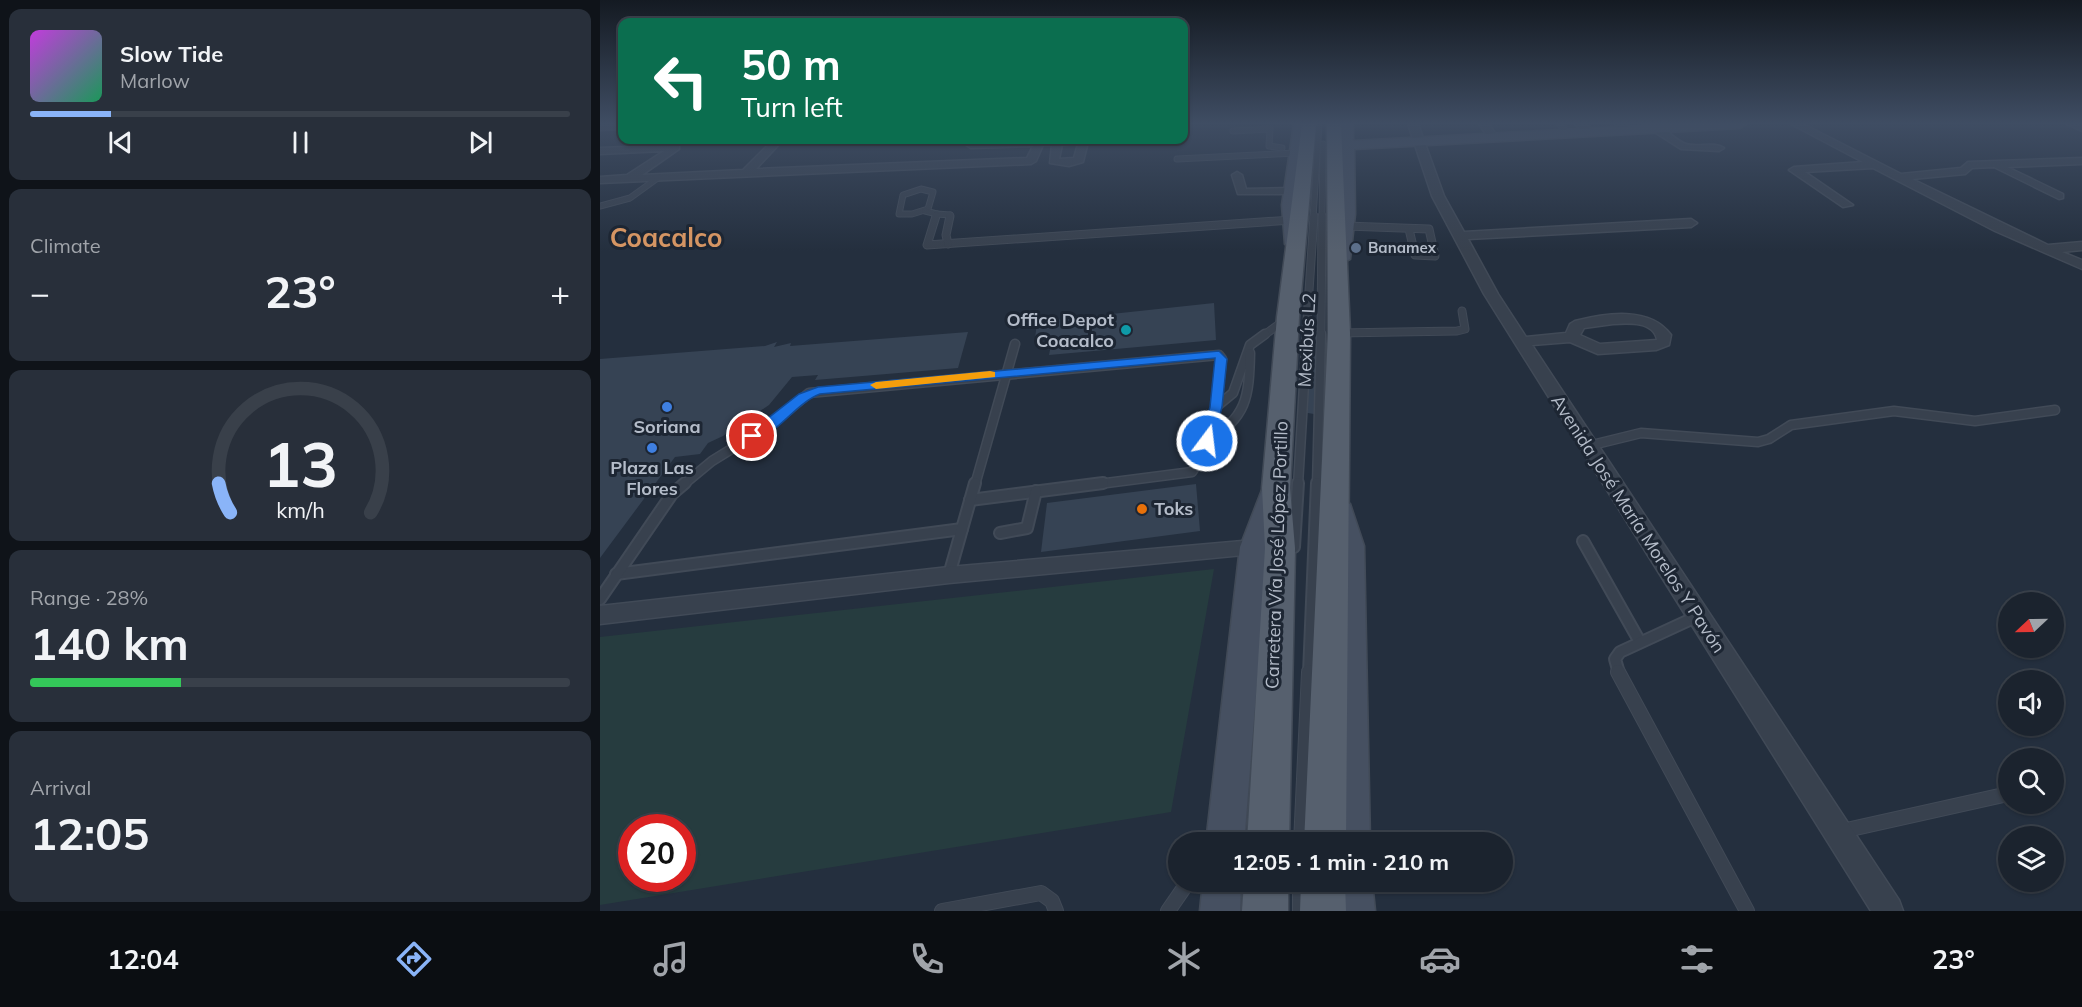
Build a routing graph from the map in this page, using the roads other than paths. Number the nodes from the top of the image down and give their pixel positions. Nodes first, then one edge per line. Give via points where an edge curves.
1 (647, 167) edge
2 (751, 167) edge
3 (865, 167) edge
4 (1297, 167) edge
5 (1302, 167) edge
6 (1316, 167) edge
7 (1323, 167) edge
8 (1334, 167) edge
9 (1347, 167) edge
10 (1428, 167) edge
11 (1850, 167) edge
12 (1877, 167) edge
13 (1967, 167) edge
14 (1998, 167) edge
15 (746, 172) junction
16 (1237, 175) dead end
17 (659, 177) junction
18 (1897, 177) junction
19 (630, 178) junction
20 (600, 180) edge
21 (1297, 195) junction
22 (2059, 196) dead end
23 (1847, 205) dead end
24 (600, 206) edge
25 (925, 211) junction
26 (937, 214) junction
27 (1292, 220) junction
28 (1691, 223) dead end
29 (1346, 226) junction
30 (1409, 229) junction
31 (1460, 236) junction
32 (948, 243) junction
33 (2082, 246) edge
34 (2046, 249) junction
35 (1294, 263) junction
36 (2082, 265) edge
37 (1338, 279) junction
38 (1462, 311) dead end
39 (1288, 318) junction
40 (1339, 333) junction
41 (1572, 337) junction
42 (1521, 342) junction
43 (1015, 344) dead end
44 (1250, 345) junction
45 (1007, 373) junction
46 (1216, 407) junction
47 (2055, 410) dead end
48 (1207, 441) junction
49 (1588, 446) junction
50 (1335, 487) junction
51 (1276, 488) junction
52 (1036, 491) junction
53 (970, 500) junction
54 (962, 529) junction
55 (1000, 533) dead end
56 (1583, 541) dead end
57 (1254, 547) junction
58 (1293, 564) dead end
59 (616, 574) junction
60 (949, 575) junction
61 (600, 599) edge
62 (600, 615) edge
63 (1698, 616) junction
64 (1640, 642) junction
65 (1998, 796) edge
66 (1223, 832) edge
67 (1268, 832) edge
68 (1302, 832) edge
69 (1325, 832) edge
70 (1351, 832) edge
71 (1837, 832) junction
72 (1181, 892) edge
73 (1221, 892) edge
74 (1266, 892) edge
75 (1280, 892) edge
76 (1300, 892) edge
77 (1323, 892) edge
78 (1354, 892) edge
79 (942, 911) edge
80 (1056, 911) edge
81 (1168, 911) edge
82 (1220, 911) edge
83 (1265, 911) edge
84 (1279, 911) edge
85 (1300, 911) edge
86 (1323, 911) edge
87 (1355, 911) edge
88 (1747, 911) edge
89 (1888, 911) edge

1 - 19 street
2 - 15 street
3 - 15 street
4 - 21 main road
5 - 21 main road, Carretera Vía José López Portillo
6 - 58 lane, Mexibús L2
7 - 68 lane, Mexibús L2 via 1320,404
8 - 37 main road
9 - 29 main road
10 - 31 street, Avenida José María Morelos Y Pavón via 1438,196
11 - 23 street via 1794,170
12 - 18 street
13 - 18 street via 1965,171
14 - 22 street
15 - 17 street
16 - 21 street via 1242,192
17 - 19 street
17 - 24 lane via 630,198
18 - 34 street
19 - 20 street
21 - 27 main road
21 - 35 main road, Carretera Vía José López Portillo
25 - 25 lane via 933,195 927,189 903,195 897,211 905,215
25 - 26 lane
26 - 32 lane via 950,215
26 - 32 lane via 927,245
27 - 32 lane
27 - 35 main road
28 - 31 street
29 - 30 lane
29 - 37 main road
30 - 30 lane via 1430,230 1435,256 1415,255
31 - 42 street, Avenida José María Morelos Y Pavón
33 - 34 street
34 - 36 street
35 - 39 main road, Carretera Vía José López Portillo
37 - 40 main road
38 - 40 lane via 1465,329 1458,331
39 - 44 lane
39 - 51 main road, Carretera Vía José López Portillo
40 - 50 main road
41 - 41 street via 1598,349 1664,342 1664,335 1656,326 1629,319 1580,324
41 - 42 street
42 - 49 street, Avenida José María Morelos Y Pavón
43 - 45 lane
44 - 46 lane via 1233,393
44 - 48 lane via 1250,372 1240,412 1234,424
45 - 46 lane via 1219,355 1222,359
45 - 53 lane
45 - 59 lane via 809,393 672,494
46 - 48 lane
47 - 49 lane via 1975,421 1894,411 1791,424 1758,442 1641,433
48 - 52 lane via 1192,472
49 - 63 street, Avenida José María Morelos Y Pavón
50 - 69 main road
50 - 70 main road via 1350,546
51 - 57 main road
51 - 67 main road, Carretera Vía José López Portillo via 1280,548
52 - 53 lane
52 - 55 lane via 1027,528
53 - 54 lane
54 - 59 lane
54 - 60 lane
56 - 64 lane
57 - 60 street
57 - 66 main road
59 - 61 lane
60 - 62 street
63 - 64 lane
63 - 71 street, Avenida José María Morelos Y Pavón
64 - 88 lane via 1620,652 1615,659 1616,668
65 - 71 lane
71 - 89 street, Avenida José María Morelos Y Pavón
72 - 81 lane
73 - 82 main road
74 - 83 main road
75 - 84 lane
76 - 85 lane
77 - 86 main road
78 - 87 main road
79 - 80 lane via 1041,893 1052,901

